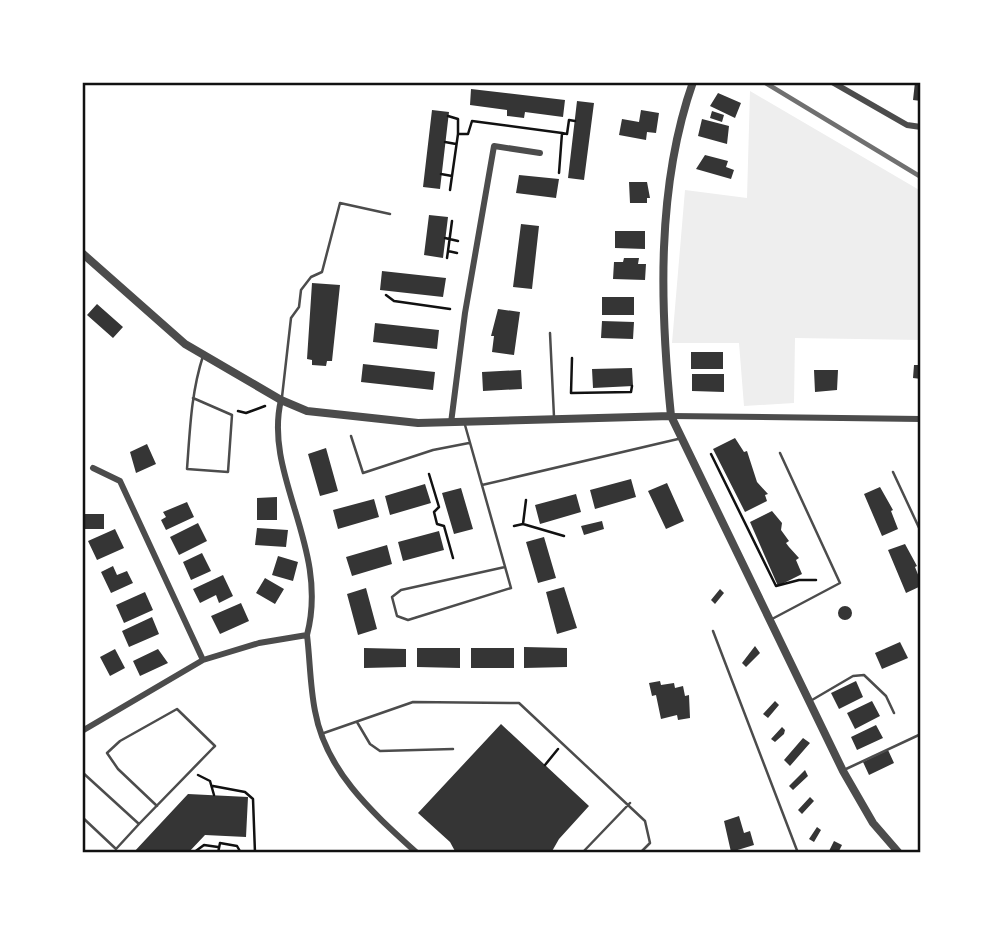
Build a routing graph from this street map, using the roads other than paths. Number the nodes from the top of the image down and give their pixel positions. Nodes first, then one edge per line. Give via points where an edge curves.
1 (692, 82) edge
2 (832, 82) edge
3 (921, 127) edge
4 (540, 153) dead end
5 (390, 214) dead end
6 (82, 253) edge
7 (550, 333) dead end
8 (203, 356) junction
9 (192, 398) junction
10 (282, 400) junction
11 (671, 416) junction
12 (921, 419) edge
13 (554, 421) junction
14 (451, 423) junction
15 (465, 423) junction
16 (351, 436) dead end
17 (681, 439) junction
18 (469, 443) junction
19 (780, 453) dead end
20 (93, 468) dead end
21 (893, 472) dead end
22 (482, 485) junction
23 (919, 525) edge
24 (921, 532) edge
25 (505, 567) junction
26 (769, 621) junction
27 (713, 631) dead end
28 (307, 635) junction
29 (203, 660) junction
30 (809, 701) junction
31 (894, 713) dead end
32 (358, 722) junction
33 (82, 731) edge
34 (321, 734) junction
35 (921, 734) edge
36 (453, 749) dead end
37 (843, 771) junction
38 (82, 772) edge
39 (630, 803) junction
40 (156, 806) junction
41 (82, 817) edge
42 (139, 824) junction
43 (417, 853) edge
44 (582, 853) edge
45 (640, 853) edge
46 (798, 853) edge
47 (899, 853) edge

1 - 11 street via 678,123 667,210 665,335
2 - 3 street via 907,125
4 - 14 street via 494,146
5 - 10 lane via 340,203 322,272 311,276 301,290 299,307 291,318
6 - 8 street
7 - 13 lane
8 - 9 lane
8 - 10 street
9 - 9 lane via 187,469 228,472 232,415
10 - 14 street via 307,411 334,415
10 - 28 street via 277,417 280,453 311,570 315,606
11 - 12 street
11 - 13 street
11 - 17 street
13 - 15 street
14 - 15 street
15 - 18 lane
16 - 18 lane via 363,473
17 - 22 lane
17 - 26 street
18 - 22 lane
19 - 26 lane via 841,583
20 - 29 street via 120,481
21 - 23 lane
22 - 25 lane
23 - 24 lane
25 - 25 lane via 512,588 408,620 397,616 392,597 401,590
26 - 30 street
27 - 46 lane
28 - 29 street
28 - 34 street
29 - 33 street
30 - 31 lane via 858,674 886,696
30 - 37 street
32 - 34 lane
32 - 36 lane via 370,744 380,751
32 - 39 lane via 413,702 519,703
34 - 43 street via 349,787
35 - 37 lane
37 - 47 street via 873,823
38 - 42 lane
39 - 44 lane
39 - 45 lane via 645,821 650,843
40 - 40 lane via 107,753 177,709 215,746
40 - 42 lane
41 - 42 lane via 116,849

